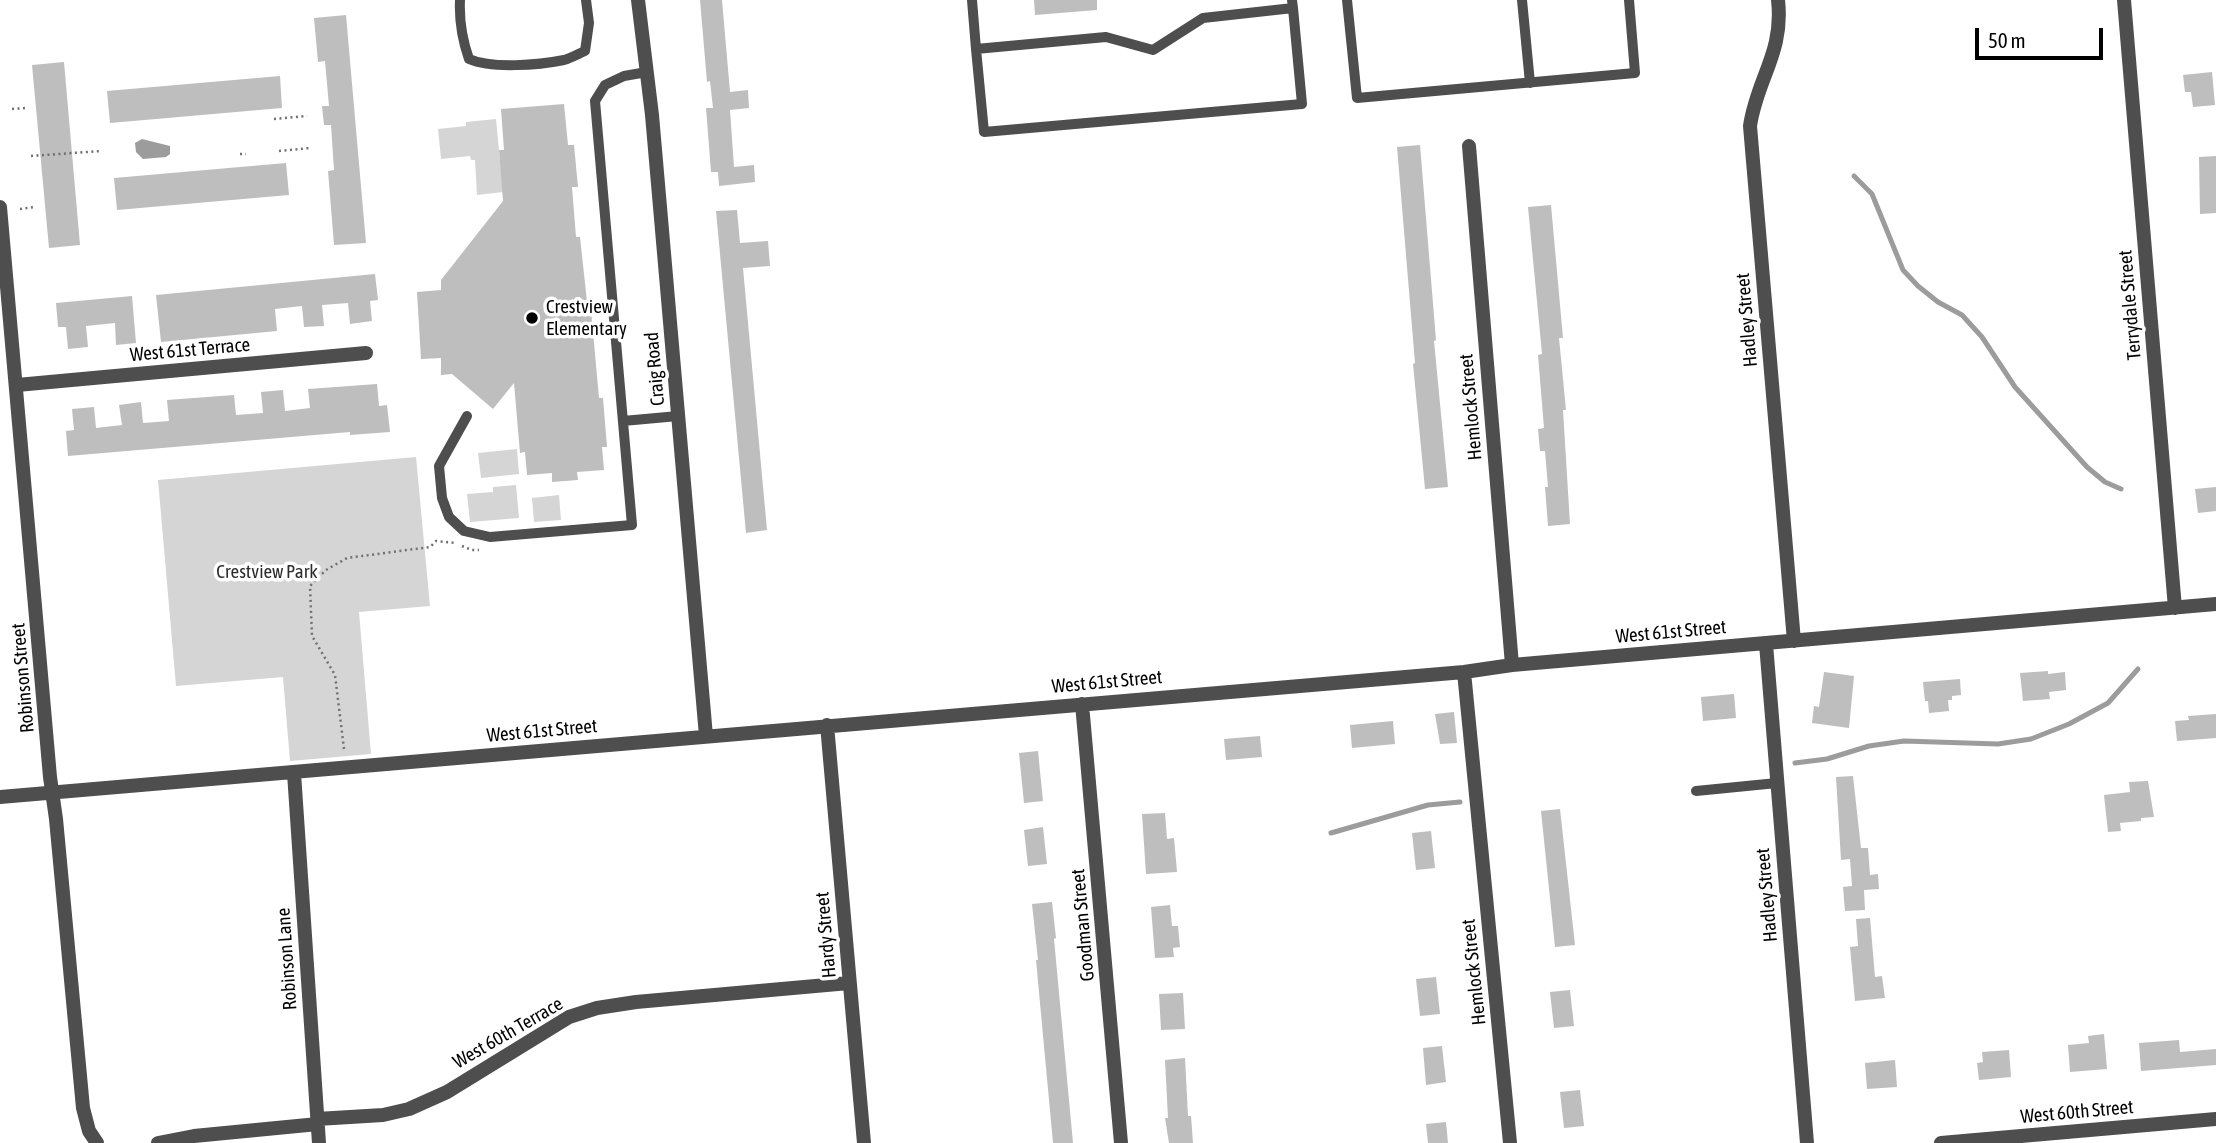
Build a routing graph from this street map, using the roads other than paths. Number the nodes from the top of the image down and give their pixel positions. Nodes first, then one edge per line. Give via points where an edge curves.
1 (460, 0) edge
2 (586, 0) edge
3 (638, 0) edge
4 (972, 0) edge
5 (1347, 0) edge
6 (1522, 0) edge
7 (1629, 0) edge
8 (1778, 0) edge
9 (2124, 0) edge
10 (1292, 4) edge
11 (976, 49) junction
12 (647, 72) junction
13 (1530, 83) junction
14 (1469, 146) dead end
15 (0, 208) edge
16 (366, 353) dead end
17 (17, 384) junction
18 (467, 416) dead end
19 (678, 416) junction
20 (623, 421) junction
21 (2216, 604) edge
22 (2175, 608) junction
23 (1794, 641) junction
24 (1766, 643) junction
25 (1512, 665) junction
26 (1464, 672) junction
27 (1082, 704) junction
28 (827, 724) junction
29 (706, 736) junction
30 (294, 773) junction
31 (1777, 783) junction
32 (1696, 791) dead end
33 (52, 792) junction
34 (0, 797) edge
35 (849, 983) junction
36 (2216, 1118) edge
37 (317, 1122) junction
38 (97, 1143) edge
39 (158, 1143) edge
40 (319, 1143) edge
41 (864, 1143) edge
42 (1121, 1143) edge
43 (1510, 1143) edge
44 (1807, 1143) edge
45 (1941, 1143) edge

1 - 2 lane via 459,20 469,59 483,65 566,60 585,51
3 - 12 street, Craig Road
4 - 11 lane
5 - 13 lane via 1357,98
6 - 13 lane
7 - 13 lane via 1636,74
8 - 23 street, Hadley Street via 1779,34 1753,103 1750,126
9 - 22 street, Terrydale Street
10 - 11 lane via 1203,18 1153,50 1107,37
10 - 11 lane via 1302,104 984,132
12 - 19 street, Craig Road
12 - 20 lane via 605,85 595,101
14 - 25 street, Hemlock Street
15 - 17 street, Robinson Street
16 - 17 street, West 61st Terrace
17 - 33 street, Robinson Street
18 - 20 lane via 439,466 442,498 449,517 464,531 490,537 632,525
19 - 20 lane
19 - 29 street, Craig Road
21 - 22 street, West 61st Street
22 - 23 street, West 61st Street
23 - 24 street, West 61st Street
24 - 25 street, West 61st Street
24 - 31 street, Hadley Street
25 - 26 street, West 61st Street
26 - 27 street, West 61st Street
26 - 43 street, Hemlock Street
27 - 28 street, West 61st Street
27 - 42 street, Goodman Street
28 - 29 street, West 61st Street
28 - 35 street, Hardy Street
29 - 30 street, West 61st Street
30 - 33 street, West 61st Street
30 - 37 street, Robinson Lane
31 - 32 lane
31 - 44 street, Hadley Street
33 - 34 street, West 61st Street
33 - 38 street, Robinson Street via 83,1108
35 - 37 street, West 60th Terrace via 597,1007 569,1017 447,1092 409,1109
35 - 41 street, Hardy Street
36 - 45 street, West 60th Street
37 - 39 street, West 60th Terrace
37 - 40 street, Robinson Lane

